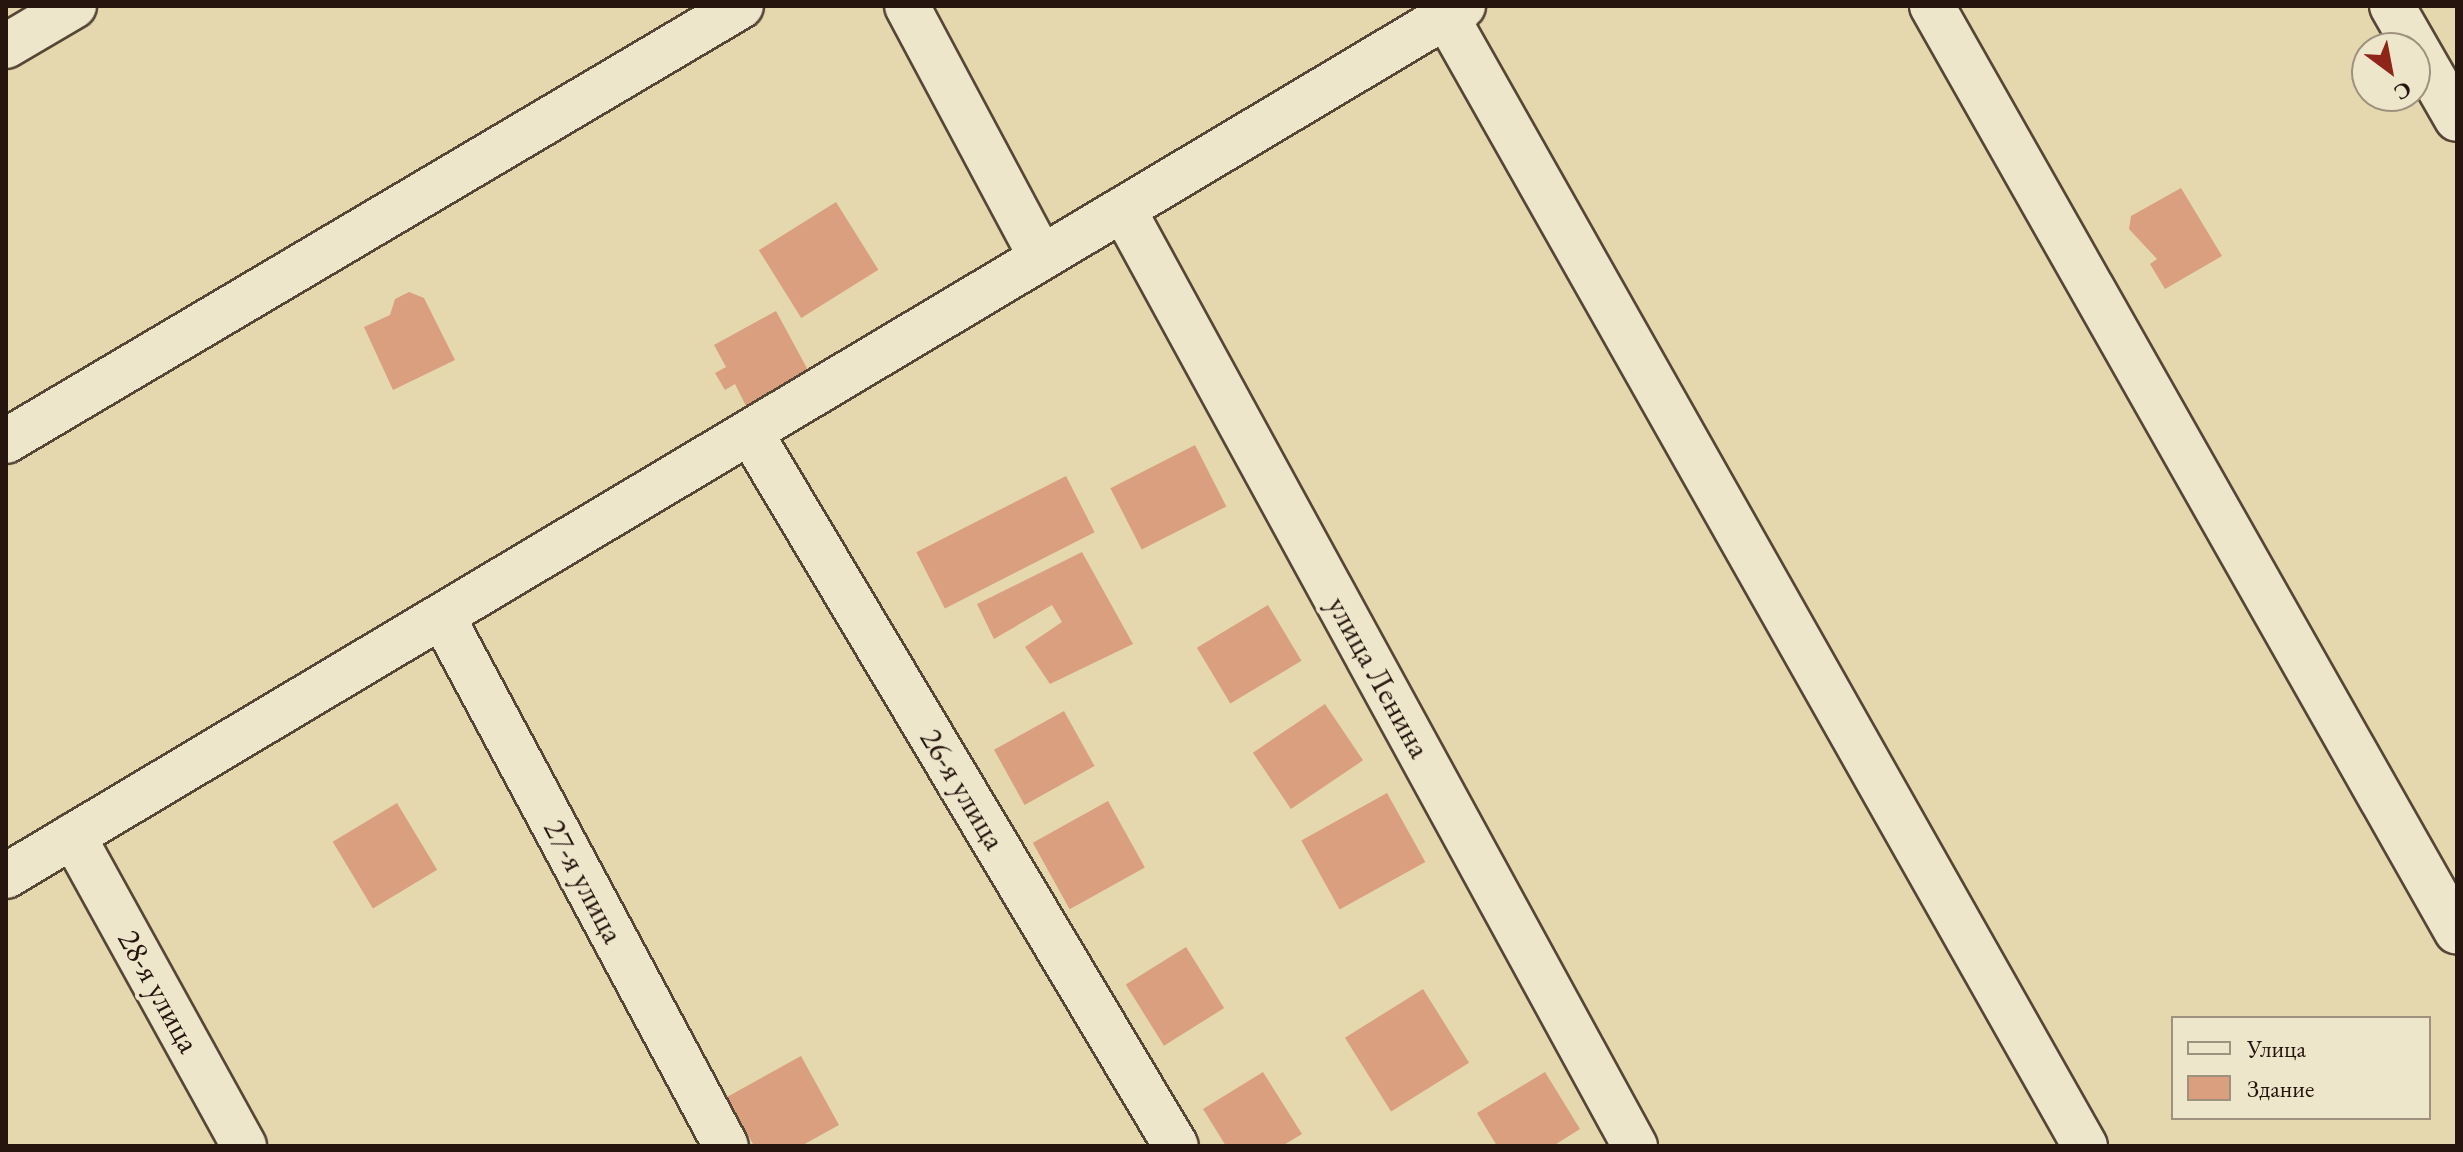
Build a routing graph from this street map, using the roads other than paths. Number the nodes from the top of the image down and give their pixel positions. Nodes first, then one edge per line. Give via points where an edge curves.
1 (74, 6) edge
2 (741, 6) edge
3 (907, 6) edge
4 (1932, 6) edge
5 (2392, 6) edge
6 (1454, 11) edge
7 (6, 46) edge
8 (2457, 119) edge
9 (1123, 209) junction
10 (1041, 257) junction
11 (750, 432) junction
12 (6, 441) edge
13 (442, 616) junction
14 (73, 836) junction
15 (6, 876) edge
16 (2457, 932) edge
17 (244, 1146) edge
18 (726, 1146) edge
19 (1176, 1146) edge
20 (1635, 1146) edge
21 (2085, 1146) edge

1 - 7 street
2 - 12 street
3 - 10 street
4 - 16 street
5 - 8 street
6 - 9 street
6 - 21 street
9 - 10 street
9 - 20 street, улица Ленина
10 - 11 street
11 - 13 street
11 - 19 street, 26-я улица
13 - 14 street
13 - 18 street, 27-я улица
14 - 15 street
14 - 17 street, 28-я улица

